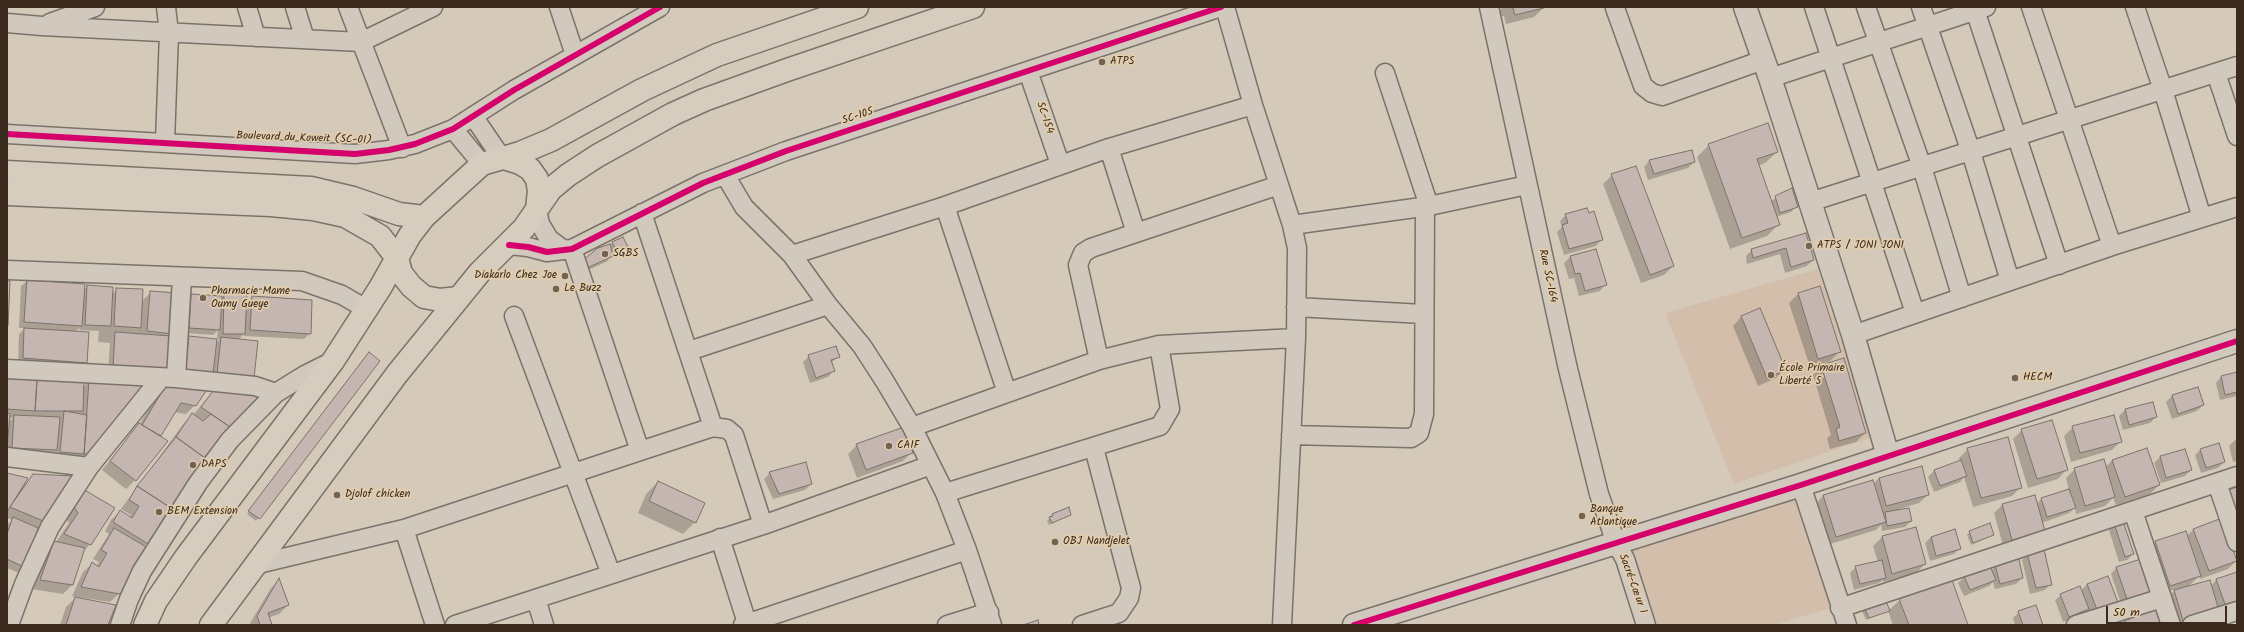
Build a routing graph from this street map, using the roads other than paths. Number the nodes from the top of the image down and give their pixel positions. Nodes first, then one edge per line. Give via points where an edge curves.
1 (95, 7) edge
2 (166, 7) edge
3 (247, 7) edge
4 (295, 7) edge
5 (348, 7) edge
6 (433, 7) edge
7 (559, 7) edge
8 (660, 7) edge
9 (857, 7) edge
10 (973, 7) edge
11 (1221, 7) edge
12 (1225, 7) edge
13 (1488, 7) edge
14 (1745, 7) edge
15 (1814, 7) edge
16 (1866, 7) edge
17 (1920, 7) edge
18 (2031, 7) edge
19 (2135, 7) edge
20 (1615, 8) dead end
21 (1979, 8) edge
22 (7, 23) edge
23 (42, 26) junction
24 (1927, 26) junction
25 (169, 33) junction
26 (256, 37) junction
27 (305, 39) junction
28 (361, 42) junction
29 (1879, 43) junction
30 (575, 55) junction
31 (1830, 58) junction
32 (2237, 66) edge
33 (1767, 69) junction
34 (1028, 71) junction
35 (1385, 73) dead end
36 (2216, 74) junction
37 (2163, 90) junction
38 (1253, 105) junction
39 (473, 116) junction
40 (2069, 119) junction
41 (453, 129) junction
42 (7, 134) edge
43 (2237, 136) edge
44 (2016, 138) junction
45 (165, 142) junction
46 (402, 148) junction
47 (1109, 148) junction
48 (1971, 152) junction
49 (491, 160) junction
50 (1060, 164) junction
51 (1922, 167) junction
52 (7, 172) edge
53 (725, 174) junction
54 (1872, 183) junction
55 (1280, 185) junction
56 (1527, 185) junction
57 (7, 194) edge
58 (1810, 202) junction
59 (945, 206) junction
60 (1427, 206) junction
61 (2237, 207) edge
62 (537, 209) junction
63 (642, 213) junction
64 (424, 217) junction
65 (2202, 218) junction
66 (1292, 225) junction
67 (1136, 233) junction
68 (509, 245) junction
69 (2112, 246) junction
70 (568, 250) junction
71 (792, 255) junction
72 (397, 258) junction
73 (2059, 265) junction
74 (7, 270) edge
75 (182, 278) junction
76 (2010, 281) junction
77 (458, 298) junction
78 (1962, 298) junction
79 (828, 305) junction
80 (1296, 307) junction
81 (366, 309) junction
82 (1915, 313) junction
83 (1423, 314) junction
84 (514, 316) dead end
85 (1853, 335) junction
86 (1296, 338) junction
87 (2237, 341) edge
88 (1159, 345) junction
89 (689, 351) junction
90 (1099, 360) junction
91 (333, 361) junction
92 (7, 369) edge
93 (169, 378) junction
94 (276, 393) junction
95 (1007, 393) junction
96 (713, 427) junction
97 (912, 427) junction
98 (1291, 435) junction
99 (1094, 448) junction
100 (640, 451) junction
101 (1888, 456) junction
102 (7, 457) edge
103 (931, 465) junction
104 (89, 467) junction
105 (573, 472) junction
106 (2237, 476) edge
107 (2217, 483) junction
108 (1801, 485) junction
109 (944, 493) junction
110 (2133, 511) junction
111 (763, 525) junction
112 (404, 529) junction
113 (720, 538) junction
114 (2237, 542) edge
115 (1616, 543) junction
116 (967, 550) junction
117 (258, 564) junction
118 (611, 574) junction
119 (2162, 598) junction
120 (536, 599) junction
121 (1840, 608) junction
122 (2237, 611) edge
123 (990, 618) edge
124 (745, 624) edge
125 (9, 625) edge
126 (120, 625) edge
127 (145, 625) edge
128 (212, 625) edge
129 (435, 625) edge
130 (455, 625) edge
131 (544, 625) edge
132 (947, 625) edge
133 (1082, 625) edge
134 (1282, 625) edge
135 (1354, 625) edge
136 (1646, 625) edge
137 (1847, 625) edge
138 (2076, 625) edge
139 (2171, 625) edge
140 (2192, 625) edge

1 - 23 street
2 - 25 street
3 - 26 street
4 - 27 street
5 - 28 street
6 - 28 street
7 - 30 street
8 - 30 street, Boulevard du Koweit (SC-01)
9 - 49 main road via 717,55 648,87 551,140 520,153
10 - 62 main road via 787,70 680,112 574,171 551,190
11 - 34 street, SC-105
12 - 38 street
13 - 56 street, Rue SC-164
14 - 33 street
15 - 31 street
16 - 29 street
17 - 24 street
18 - 40 street
19 - 37 street
20 - 33 street via 1643,86 1652,93 1662,96
21 - 24 street
21 - 44 street
22 - 23 street
23 - 25 street
24 - 29 street
24 - 48 street
25 - 26 street
25 - 45 street
26 - 27 street
27 - 28 street
28 - 46 street
29 - 31 street
29 - 51 street
30 - 39 street, Boulevard du Koweit (SC-01)
31 - 33 street
31 - 54 street
32 - 36 street
33 - 58 street
34 - 50 street, SC-154
34 - 53 street, SC-105 via 786,151
35 - 60 street
36 - 37 street
36 - 43 street
37 - 40 street
37 - 65 street
38 - 47 street
38 - 55 street
39 - 41 street, Boulevard du Koweit (SC-01)
39 - 49 street
40 - 44 street
40 - 69 street
41 - 46 street, Boulevard du Koweit (SC-01)
41 - 49 street
42 - 45 street, Boulevard du Koweit (SC-01)
44 - 48 street
44 - 73 street
45 - 46 street, Boulevard du Koweit (SC-01) via 355,154
47 - 50 street
47 - 67 street
48 - 51 street
48 - 76 street
49 - 62 main road via 530,168 537,180 539,191
49 - 64 main road
50 - 59 street
51 - 54 street
51 - 78 street
52 - 64 main road via 311,188 353,198 399,214
53 - 63 street, SC-105
53 - 71 street via 744,207
54 - 58 street
54 - 82 street
55 - 66 street
55 - 67 street
56 - 60 street
56 - 115 street, Rue SC-164 via 1599,494
57 - 72 main road via 313,209 345,216 365,226 380,236
58 - 85 street
59 - 71 street
59 - 95 street
60 - 66 street
60 - 83 street
61 - 65 street
62 - 68 main road
62 - 70 street via 540,224 549,239
63 - 70 street, SC-105
63 - 89 street
64 - 72 main road
65 - 69 street
66 - 80 street via 1298,257
67 - 90 street via 1091,248 1079,259 1078,266
68 - 70 street, SC-105 via 548,252
68 - 77 main road via 480,272
69 - 73 street
70 - 100 street
71 - 79 street
72 - 77 main road via 401,273 424,297 440,300
72 - 81 main road
73 - 76 street
74 - 75 street
75 - 81 street via 302,281 342,295
75 - 93 street
76 - 78 street
77 - 117 main road via 364,416
78 - 82 street
79 - 89 street
79 - 97 street via 862,346
80 - 83 street
80 - 86 street
81 - 91 main road
82 - 85 street
83 - 98 street via 1424,414 1419,433 1411,438
84 - 105 street
85 - 101 street
86 - 88 street
86 - 98 street
87 - 101 street
88 - 90 street
88 - 99 street via 1170,409 1166,418 1160,426 1150,431
89 - 96 street
90 - 95 street
91 - 94 street
91 - 127 main road via 186,557 156,601
92 - 93 street
93 - 94 street via 255,386
93 - 104 street
94 - 126 street via 230,440 198,483 142,571
95 - 97 street
96 - 100 street
96 - 111 street via 727,429 734,435
97 - 103 street
98 - 134 street
99 - 109 street via 1066,454
99 - 133 street via 1130,588 1129,598 1119,613
100 - 105 street
101 - 108 street
102 - 104 street
103 - 109 street
103 - 111 street
104 - 125 street via 50,527
105 - 112 street
105 - 118 street
106 - 107 street
107 - 110 street
107 - 114 street
108 - 115 street
108 - 121 street
109 - 116 street
110 - 119 street
110 - 121 street
111 - 113 street
112 - 117 street
112 - 129 street
113 - 118 street
113 - 124 street
115 - 135 street
115 - 136 street, Sacré-Cœur 1 via 1625,559
116 - 123 street
116 - 124 street
117 - 128 main road
118 - 120 street
119 - 138 street
119 - 139 street
120 - 130 street
120 - 131 street
121 - 137 street
122 - 140 street
123 - 132 street

